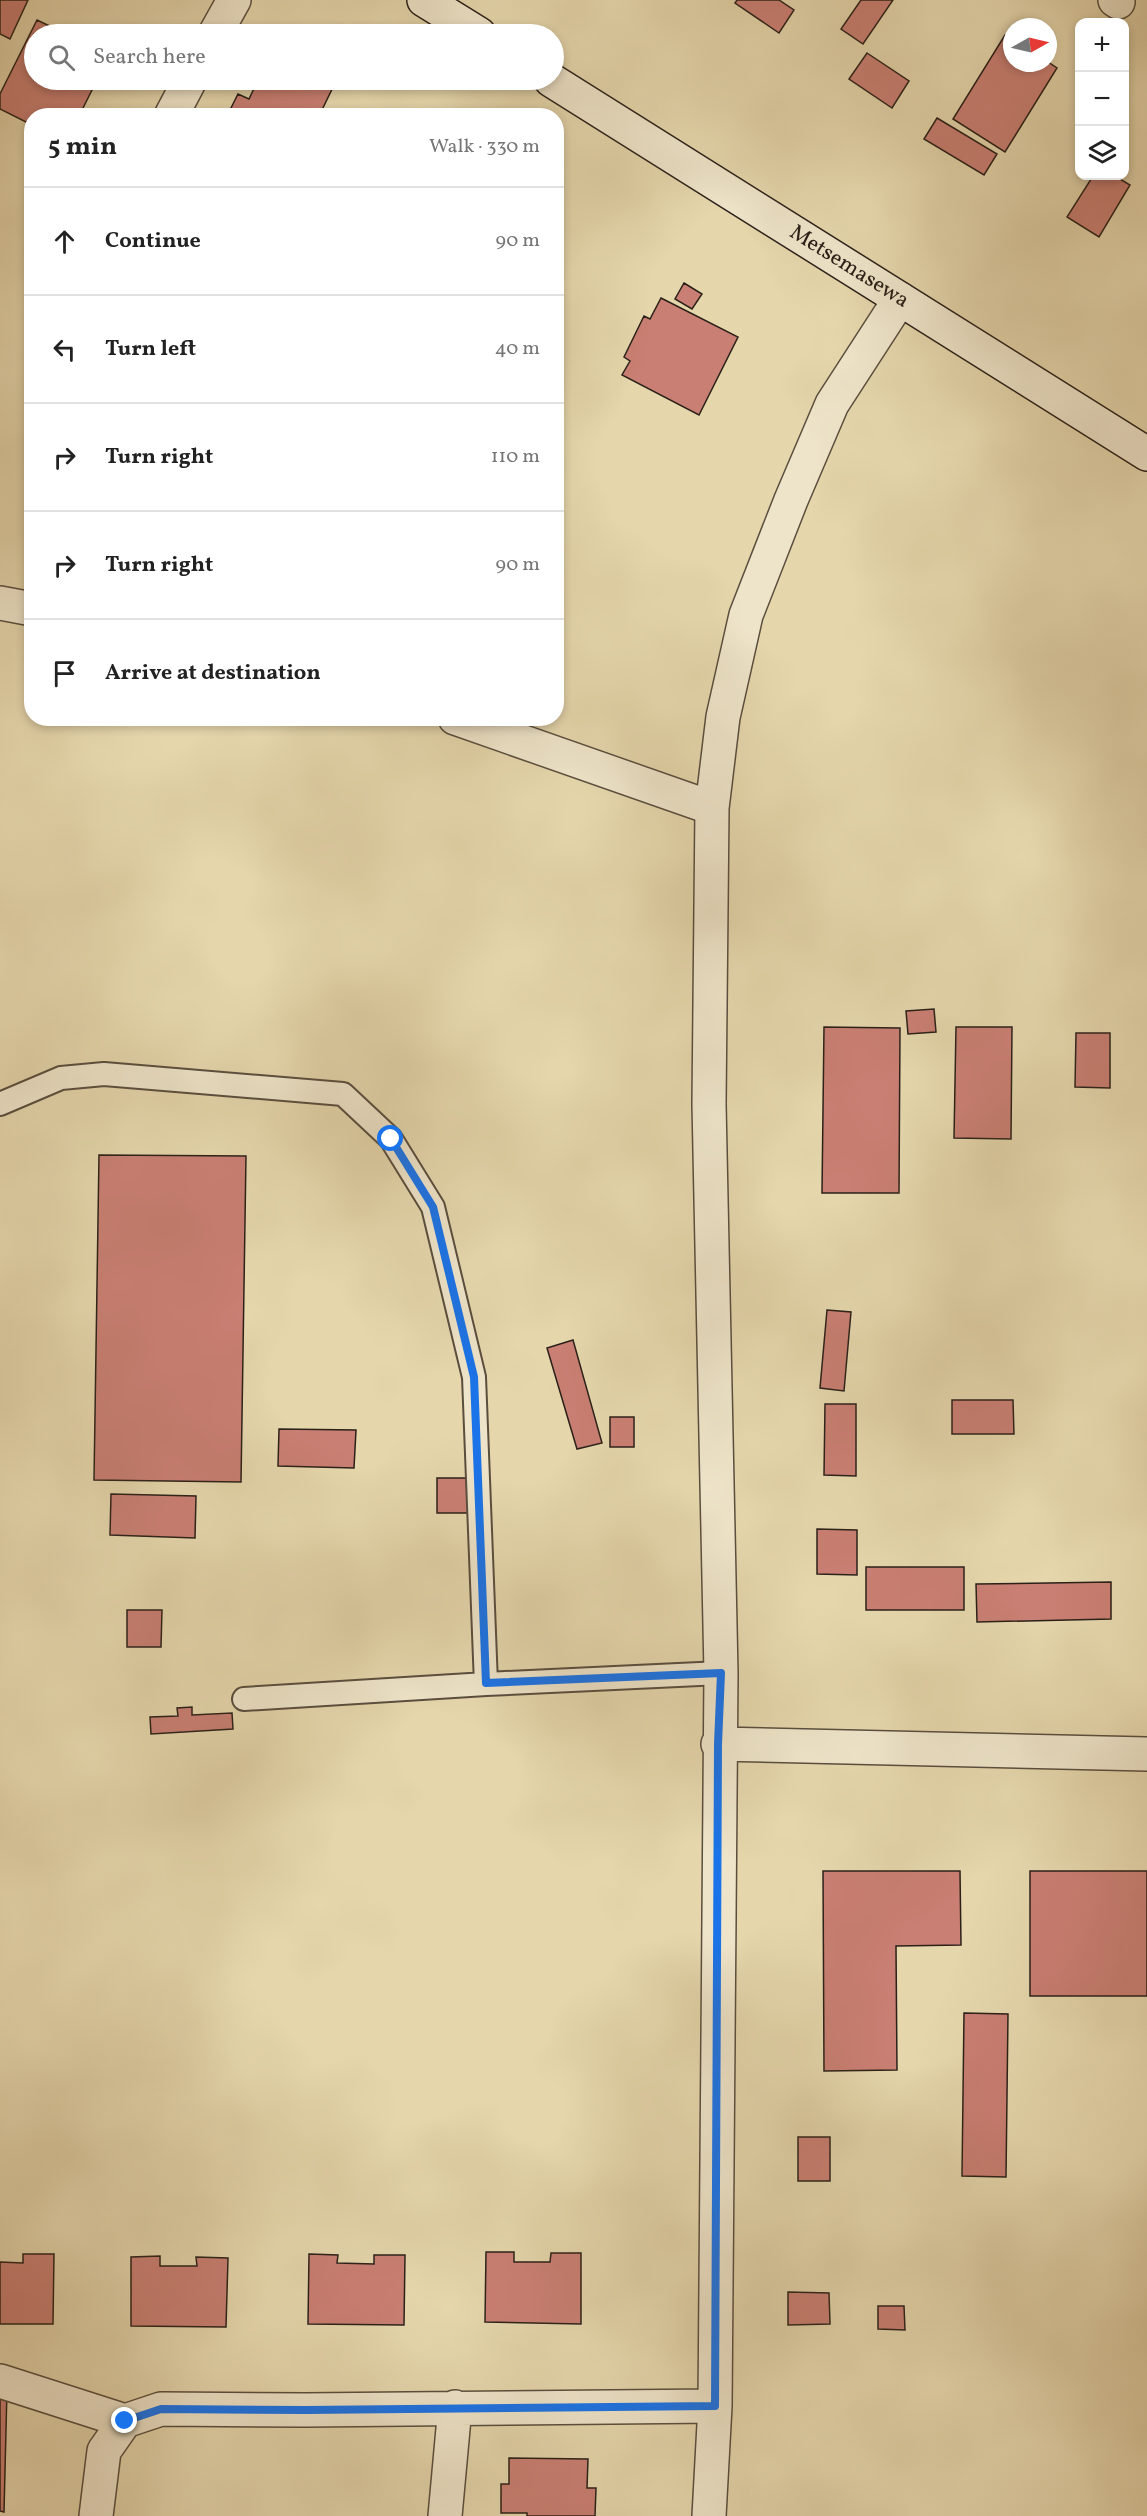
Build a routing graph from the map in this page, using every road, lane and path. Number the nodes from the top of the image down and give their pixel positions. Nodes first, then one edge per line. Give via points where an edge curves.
1 (234, 0) edge
2 (424, 0) edge
3 (221, 24) edge
4 (463, 24) edge
5 (564, 88) edge
6 (185, 90) edge
7 (175, 108) edge
8 (900, 299) junction
9 (1147, 454) edge
10 (0, 603) edge
11 (24, 608) edge
12 (478, 726) edge
13 (712, 808) junction
14 (0, 1104) edge
15 (721, 1673) junction
16 (486, 1683) junction
17 (244, 1699) dead end
18 (718, 1744) junction
19 (1147, 1754) edge
20 (0, 2381) edge
21 (715, 2406) junction
22 (454, 2407) junction
23 (125, 2421) junction
24 (96, 2516) edge
25 (445, 2516) edge
26 (709, 2516) edge

1 - 3 street
2 - 4 street
5 - 8 street, Metsemasewa
6 - 7 street
8 - 9 street, Metsemasewa
8 - 13 street via 832,404 746,615 723,717
10 - 11 street
12 - 13 street
13 - 15 street via 710,1104
14 - 16 lane via 61,1078 104,1074 343,1094 391,1139 433,1207 474,1377
15 - 16 lane
15 - 18 street
16 - 17 lane
18 - 19 street
18 - 21 street
20 - 23 street
21 - 22 street
21 - 26 street
22 - 23 street via 161,2409
22 - 25 street
23 - 24 street via 104,2451

